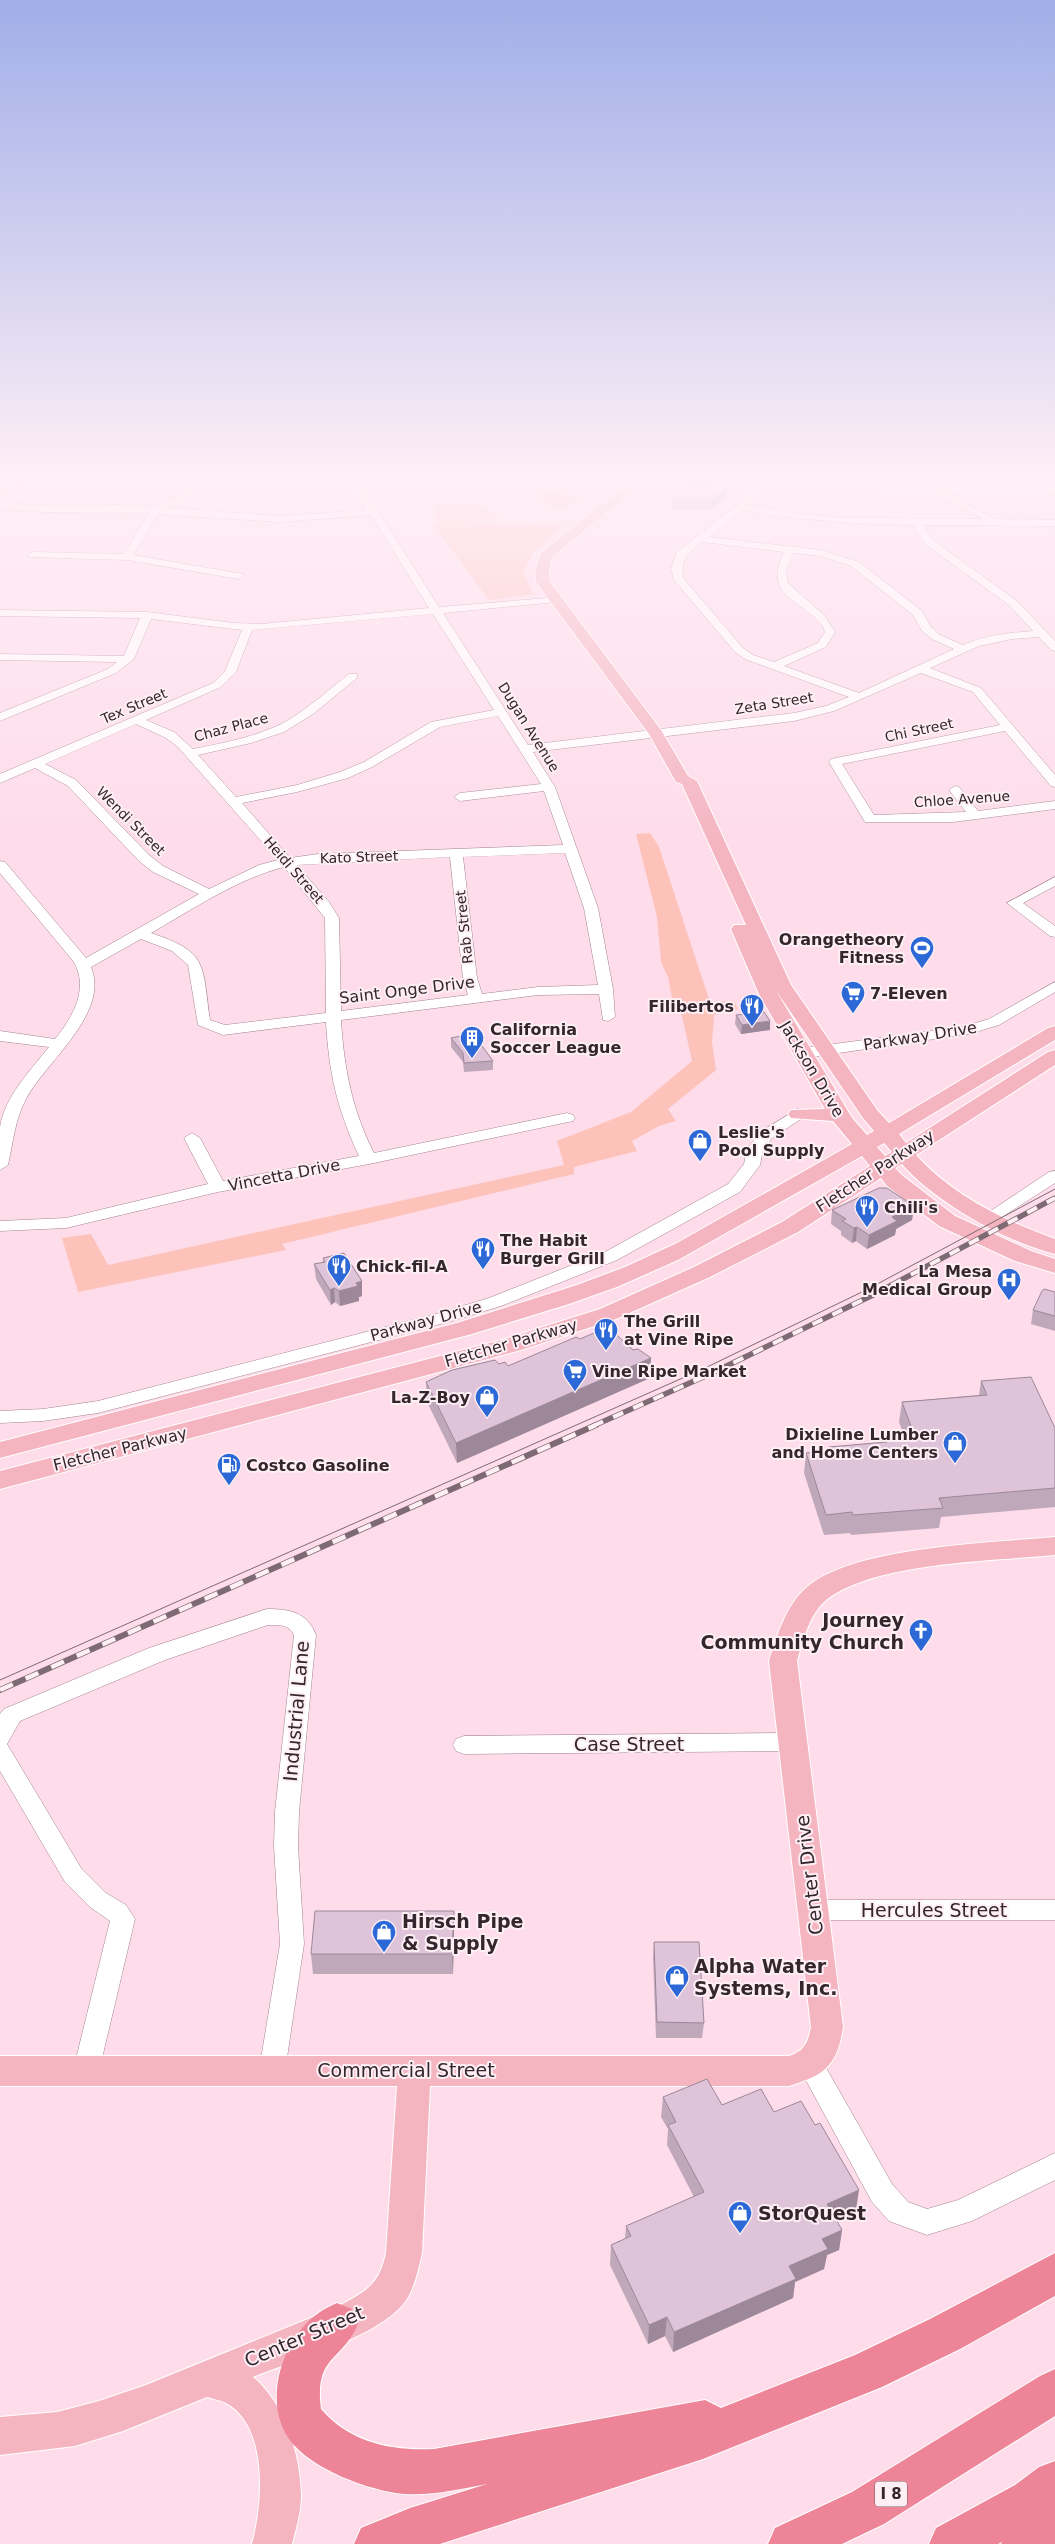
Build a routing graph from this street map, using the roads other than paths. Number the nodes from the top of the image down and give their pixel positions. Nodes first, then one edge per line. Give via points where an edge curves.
1 (432, 602) edge
2 (527, 602) edge
3 (558, 602) edge
4 (697, 602) edge
5 (802, 602) edge
6 (903, 602) edge
7 (1011, 602) edge
8 (437, 610) junction
9 (0, 613) edge
10 (147, 615) junction
11 (248, 627) junction
12 (1042, 634) junction
13 (962, 648) junction
14 (1055, 648) edge
15 (0, 657) edge
16 (128, 659) junction
17 (775, 666) junction
18 (918, 668) junction
19 (352, 676) dead end
20 (860, 697) junction
21 (502, 712) junction
22 (0, 717) edge
23 (138, 721) junction
24 (1009, 726) junction
25 (656, 733) junction
26 (526, 749) junction
27 (190, 753) junction
28 (36, 764) junction
29 (682, 779) junction
30 (0, 780) edge
31 (1055, 783) edge
32 (549, 787) junction
33 (955, 790) dead end
34 (460, 797) dead end
35 (233, 801) junction
36 (1055, 805) edge
37 (975, 816) junction
38 (870, 819) joint
39 (570, 849) junction
40 (456, 854) junction
41 (287, 862) junction
42 (0, 865) edge
43 (1055, 881) edge
44 (209, 894) junction
45 (138, 933) junction
46 (1055, 933) edge
47 (83, 966) junction
48 (1055, 986) edge
49 (606, 989) junction
50 (476, 999) junction
51 (334, 1017) junction
52 (608, 1017) dead end
53 (1055, 1032) edge
54 (0, 1036) edge
55 (58, 1044) junction
56 (827, 1050) junction
57 (804, 1053) junction
58 (1055, 1056) edge
59 (824, 1086) junction
60 (798, 1114) junction
61 (840, 1115) junction
62 (567, 1118) dead end
63 (887, 1134) junction
64 (192, 1138) dead end
65 (865, 1146) junction
66 (904, 1153) junction
67 (369, 1159) junction
68 (0, 1166) edge
69 (882, 1166) junction
70 (1055, 1176) edge
71 (218, 1187) junction
72 (988, 1218) junction
73 (0, 1226) edge
74 (1055, 1246) edge
75 (1055, 1266) edge
76 (0, 1417) edge
77 (0, 1450) edge
78 (0, 1480) edge
79 (1055, 1546) edge
80 (0, 1738) edge
81 (794, 1742) junction
82 (464, 1745) dead end
83 (0, 1751) edge
84 (813, 1910) junction
85 (1055, 1910) edge
86 (811, 2065) junction
87 (414, 2070) junction
88 (0, 2071) edge
89 (272, 2071) junction
90 (86, 2072) junction
91 (1055, 2166) edge
92 (1055, 2273) edge
93 (337, 2324) junction
94 (206, 2378) junction
95 (1055, 2391) edge
96 (786, 2403) junction
97 (0, 2436) edge
98 (1055, 2483) edge
99 (1055, 2519) edge
100 (272, 2544) edge
101 (377, 2544) edge
102 (791, 2544) edge
103 (952, 2544) edge
104 (1024, 2544) edge

1 - 8 street, Dugan Avenue
2 - 8 street
3 - 25 main road, Jackson Drive
4 - 17 street via 740,650 749,657
5 - 17 street via 825,622 830,632 828,639 822,645
6 - 13 street via 918,613 926,628 936,637
7 - 12 street
8 - 11 street
8 - 21 street, Dugan Avenue
9 - 10 street
10 - 11 street
10 - 16 street
11 - 23 street, Tex Street via 230,672 222,682
12 - 13 street, Zeta Street via 993,639
12 - 14 street
13 - 18 street, Zeta Street
15 - 16 street
16 - 22 street via 112,671
17 - 20 street
18 - 20 street, Zeta Street
18 - 24 street via 977,690
19 - 27 street, Chaz Place via 281,729 253,739
20 - 25 street, Zeta Street via 830,709 794,717
21 - 26 street, Dugan Avenue
21 - 35 street via 429,727 386,756 342,775
23 - 27 street, Heidi Street via 170,736
23 - 28 street, Tex Street
24 - 31 street
24 - 38 street, Chi Street via 835,762
25 - 26 street, Zeta Street
25 - 29 main road, Jackson Drive
26 - 32 street, Dugan Avenue
27 - 35 street, Heidi Street
28 - 30 street, Tex Street
28 - 44 street, Wendi Street via 72,783 158,869
29 - 56 main road, Jackson Drive via 690,781 782,986
29 - 57 main road, Jackson Drive via 676,783 768,994
32 - 34 street
32 - 39 street, Dugan Avenue
33 - 37 street
35 - 41 street, Heidi Street
36 - 37 street, Chloe Avenue
37 - 38 street, Chloe Avenue
39 - 40 street, Kato Street
39 - 49 street, Dugan Avenue via 591,908
40 - 41 street, Kato Street via 318,858
40 - 50 street, Rab Street via 470,978
41 - 44 street, Kato Street via 264,868
41 - 51 street, Heidi Street via 332,918
42 - 47 street
43 - 46 street via 1014,903
44 - 45 street, Kato Street
45 - 47 street, Kato Street
45 - 51 street, Saint Onge Drive via 169,944 190,958 195,965 203,1022 213,1028 223,1030
47 - 55 street via 88,978 86,1006 75,1026
48 - 56 street, Parkway Drive via 983,1027
49 - 50 street, Saint Onge Drive via 538,991
49 - 52 street, Dugan Avenue
50 - 51 street, Saint Onge Drive
51 - 67 street, Heidi Street via 346,1108
53 - 63 main road, Fletcher Parkway
54 - 55 street
55 - 68 street via 29,1079 16,1102
56 - 57 street, Parkway Drive
56 - 63 main road, Jackson Drive via 858,1098
57 - 59 main road, Jackson Drive
58 - 66 main road, Fletcher Parkway
59 - 60 main road
59 - 61 main road, Jackson Drive
60 - 61 main road
60 - 76 street, Parkway Drive via 766,1135 755,1149 752,1165 734,1188 611,1256 495,1302 106,1405 43,1415
61 - 65 main road, Jackson Drive
62 - 67 street, Vincetta Drive
63 - 65 main road, Fletcher Parkway
63 - 66 main road, Jackson Drive
64 - 71 street
65 - 69 main road, Jackson Drive
65 - 77 main road, Fletcher Parkway via 656,1262 530,1310
66 - 69 main road, Fletcher Parkway
66 - 72 main road, Jackson Drive via 943,1191
67 - 71 street, Vincetta Drive
69 - 75 main road, Jackson Drive via 895,1181 947,1220 1023,1256
69 - 78 main road, Fletcher Parkway via 790,1227 702,1272 608,1314 513,1345
70 - 72 street
71 - 73 street, Vincetta Drive via 66,1223
72 - 74 main road, Jackson Drive
79 - 81 main road, Center Drive via 888,1564 845,1576 817,1592 796,1620 783,1661
80 - 89 street, Industrial Lane via 5,1723 12,1715 157,1654 257,1620 282,1617 296,1620 303,1628 286,1812 292,1944
81 - 82 street, Case Street
81 - 84 main road, Center Drive
83 - 90 street via 73,1875 123,1919
84 - 85 street, Hercules Street
84 - 86 main road, Center Drive via 827,2027 824,2049
86 - 87 main road, Commercial Street via 789,2071
86 - 91 street via 882,2193 899,2212 927,2222 962,2212
87 - 89 main road, Commercial Street
87 - 93 main road, Center Street via 400,2273 391,2291 371,2308
88 - 90 main road, Commercial Street
89 - 90 main road, Commercial Street
92 - 96 highway via 945,2334 867,2372
93 - 94 main road, Center Street
93 - 96 highway via 322,2336 305,2360 298,2394 303,2421 324,2441 354,2461 394,2471 434,2471 699,2423
94 - 97 main road, Center Street via 136,2408 74,2427
94 - 100 main road via 239,2391 262,2417 274,2448 281,2484 280,2510
95 - 102 highway, I 8 via 868,2508
96 - 101 highway via 703,2438
98 - 103 highway via 1030,2501
99 - 104 highway

